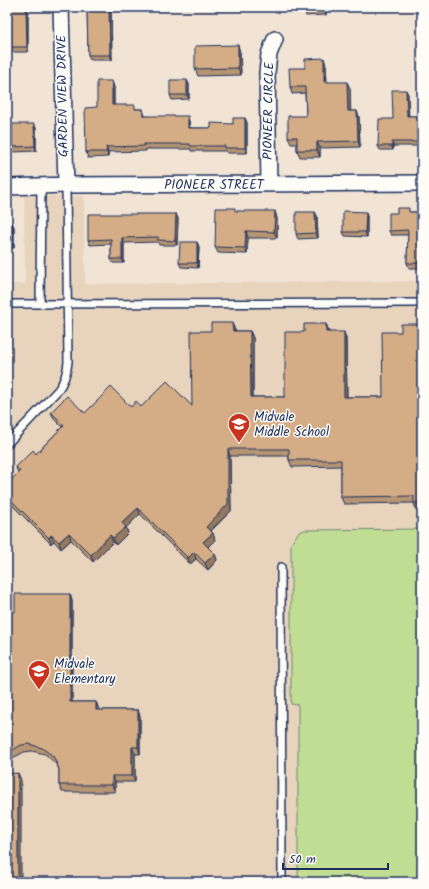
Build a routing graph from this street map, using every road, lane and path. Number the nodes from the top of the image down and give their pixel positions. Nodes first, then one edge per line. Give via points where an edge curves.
1 (60, 7) edge
2 (275, 39) dead end
3 (422, 183) edge
4 (268, 184) junction
5 (41, 185) junction
6 (66, 185) junction
7 (7, 186) edge
8 (40, 303) junction
9 (67, 303) junction
10 (422, 303) edge
11 (7, 304) edge
12 (7, 444) edge
13 (281, 568) dead end
14 (282, 882) edge

1 - 6 street, GARDEN VIEW DRIVE
2 - 4 street, PIONEER CIRCLE via 269,54 267,73
3 - 4 street, PIONEER STREET
4 - 6 street, PIONEER STREET
5 - 6 street, PIONEER STREET
5 - 7 street, PIONEER STREET
5 - 8 lane
6 - 9 lane
8 - 9 lane
8 - 11 lane
9 - 10 lane
9 - 12 lane via 68,362 63,383
13 - 14 lane

